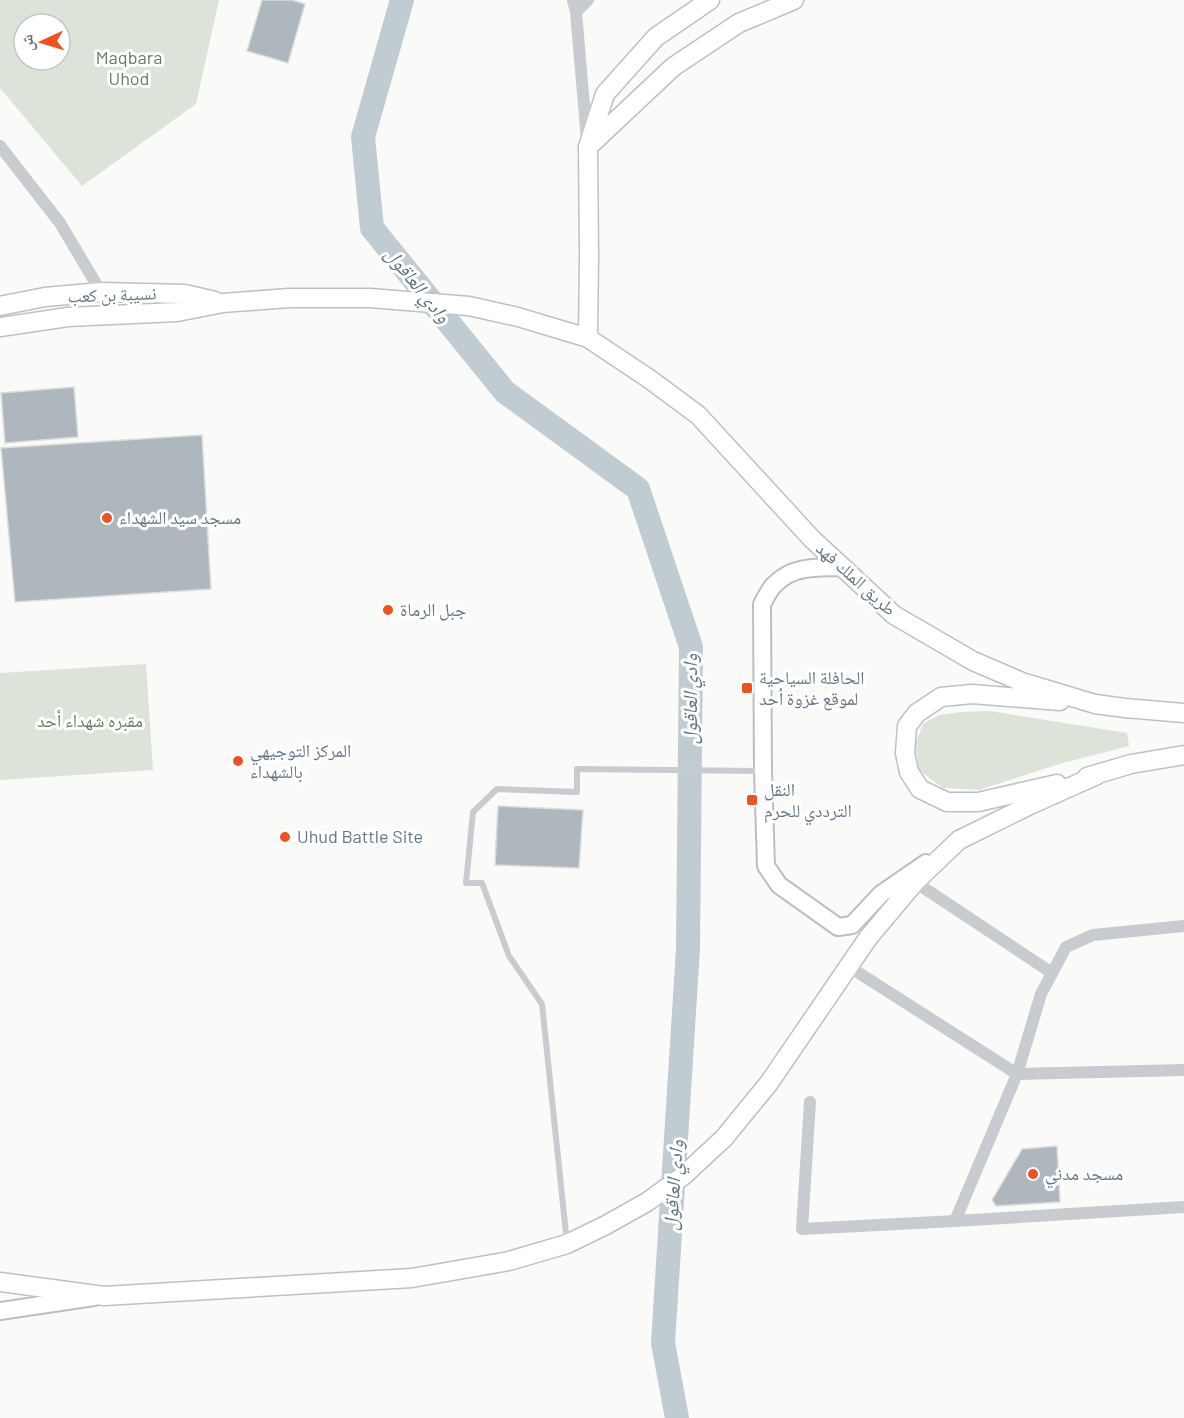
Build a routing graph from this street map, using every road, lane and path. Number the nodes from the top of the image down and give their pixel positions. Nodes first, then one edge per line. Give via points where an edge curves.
1 (588, 0) edge
2 (710, 0) edge
3 (794, 0) edge
4 (575, 6) edge
5 (588, 147) junction
6 (2, 152) edge
7 (101, 292) junction
8 (223, 303) junction
9 (0, 306) edge
10 (0, 327) edge
11 (588, 338) junction
12 (841, 567) junction
13 (1095, 704) junction
14 (1184, 713) edge
15 (1184, 755) edge
16 (763, 771) junction
17 (1097, 775) junction
18 (958, 840) junction
19 (915, 882) junction
20 (1184, 926) edge
21 (848, 966) junction
22 (1052, 973) junction
23 (1184, 1070) edge
24 (1017, 1074) junction
25 (810, 1102) dead end
26 (1184, 1207) edge
27 (955, 1221) junction
28 (567, 1244) junction
29 (0, 1282) edge
30 (104, 1296) junction
31 (0, 1311) edge

1 - 4 street
2 - 5 main road via 656,37 605,93
3 - 5 main road via 740,23 673,67
4 - 5 street
5 - 11 main road
6 - 7 street via 60,223
7 - 8 main road, نسيبة بن كعب via 185,294
7 - 9 main road, نسيبة بن كعب
8 - 10 main road via 177,312 68,317
8 - 11 main road, طريق الملك فهد via 370,298 469,306
11 - 12 main road, طريق الملك فهد via 698,415
12 - 13 main road, طريق الملك فهد via 894,615 973,661 1022,682
12 - 16 street via 802,568 784,576 773,585 762,604
13 - 14 main road, طريق الملك فهد
13 - 17 main road via 972,694 941,697 917,713 907,726 905,753 909,772 920,789 947,802 978,802
15 - 17 main road via 1131,764
16 - 18 street via 766,866 779,885 838,927 852,926 881,894
16 - 28 lane via 577,769 577,792 497,789 472,812 466,883 482,883 509,956 542,1004
17 - 18 main road
18 - 19 main road
19 - 21 main road
19 - 22 street
20 - 22 street via 1093,935 1066,947
21 - 24 street
21 - 28 main road via 770,1083 724,1138 647,1202
22 - 24 street via 1041,994
23 - 24 street
24 - 27 street
25 - 27 street via 802,1229
26 - 27 street
28 - 30 main road via 509,1261 412,1278
29 - 30 main road
30 - 31 street

